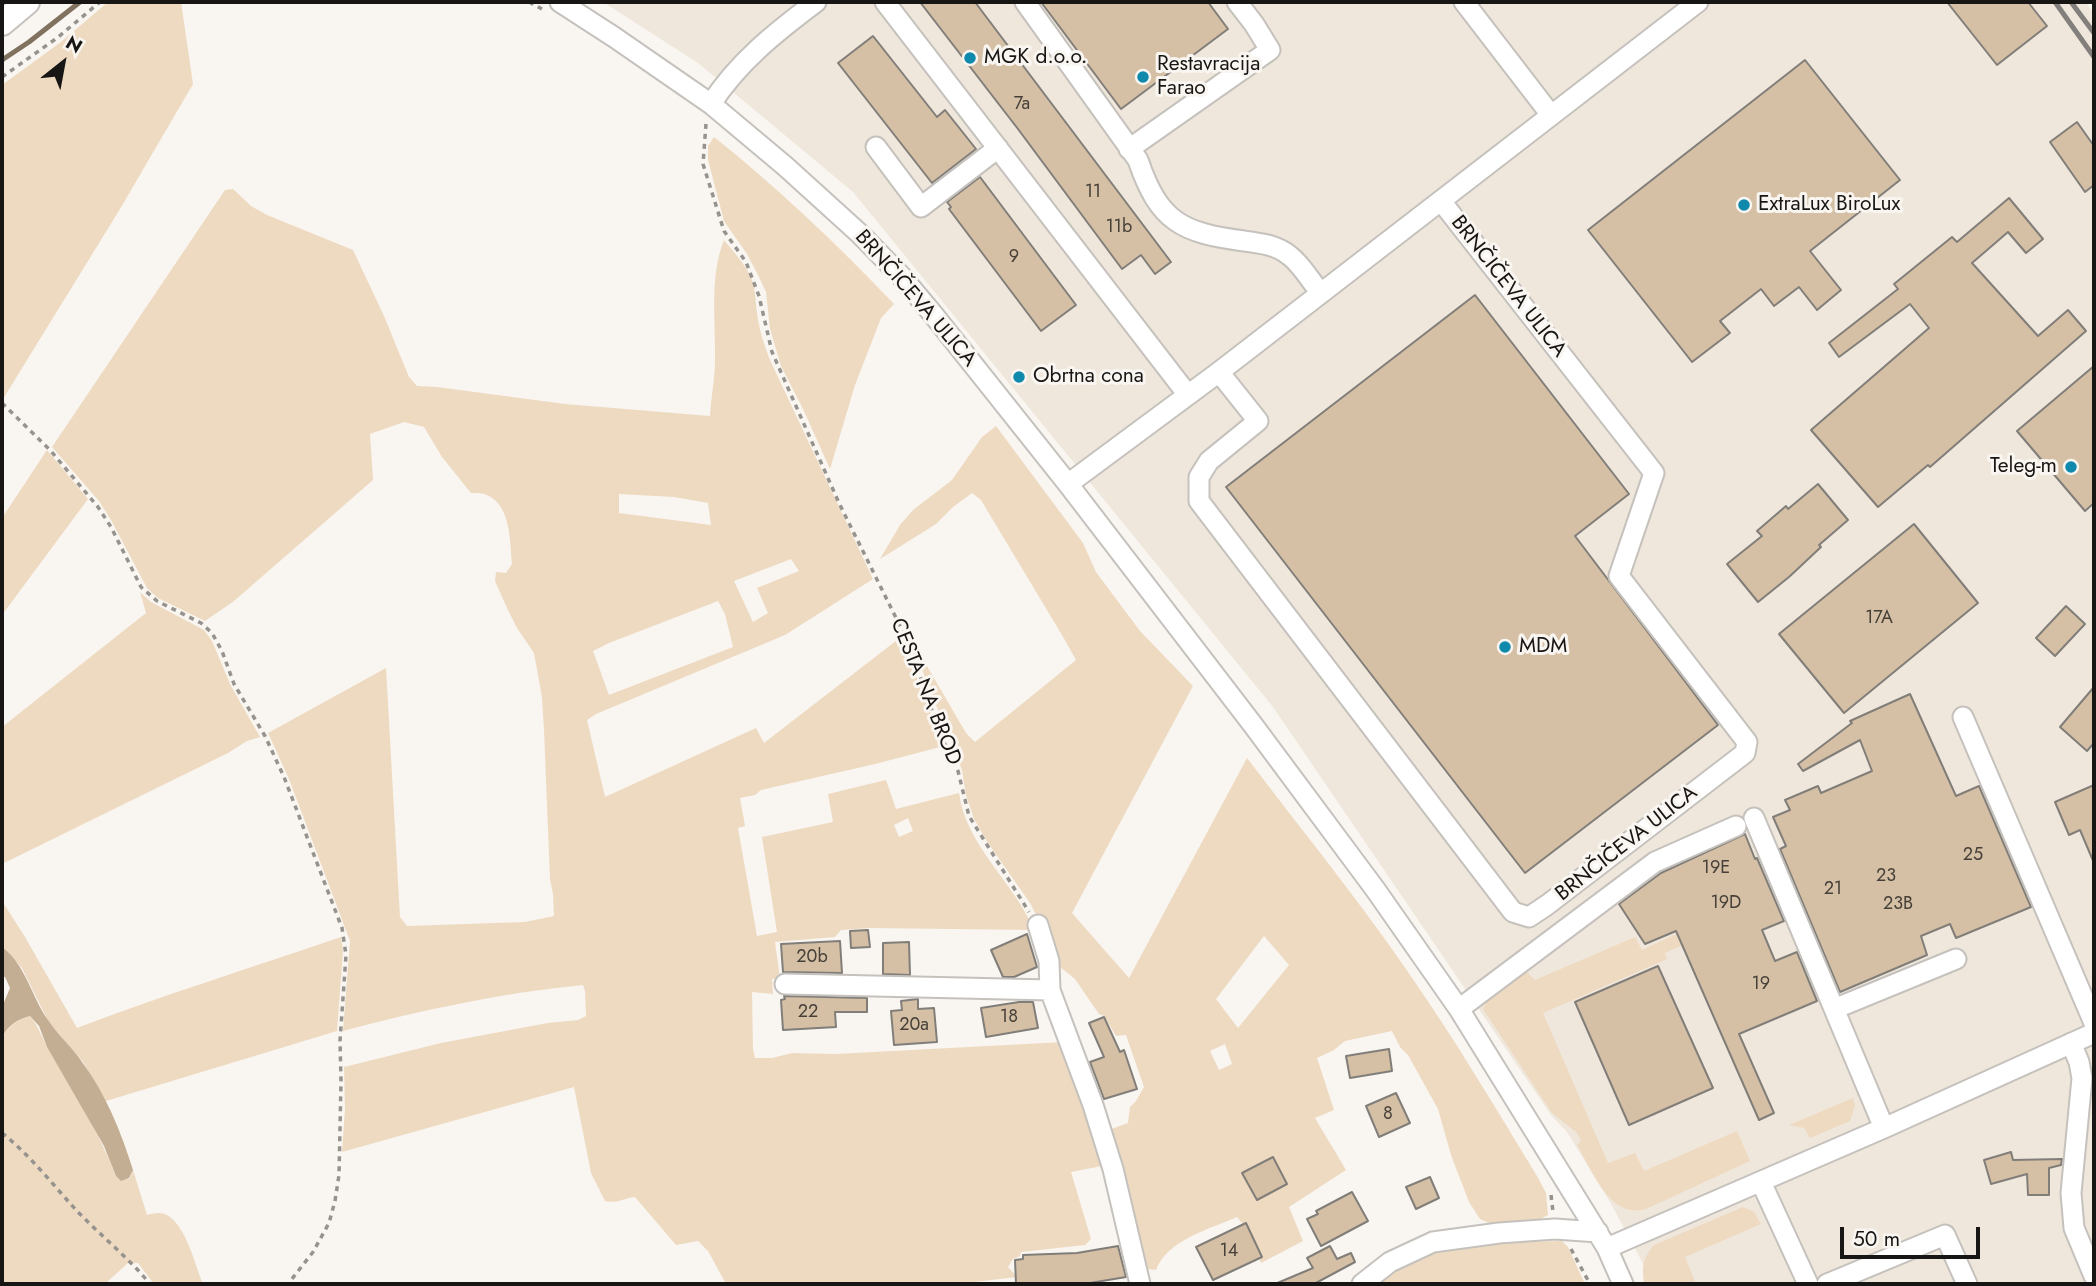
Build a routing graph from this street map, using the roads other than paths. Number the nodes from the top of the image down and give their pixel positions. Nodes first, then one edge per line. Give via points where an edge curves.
1 (27, 2) edge
2 (816, 2) edge
3 (885, 2) edge
4 (1025, 2) edge
5 (1237, 2) edge
6 (1464, 2) edge
7 (1698, 2) edge
8 (555, 8) edge
9 (2, 23) edge
10 (708, 111) junction
11 (1550, 115) junction
12 (876, 148) dead end
13 (998, 148) junction
14 (1129, 149) junction
15 (1441, 201) junction
16 (1321, 293) junction
17 (1219, 372) junction
18 (1188, 395) junction
19 (1068, 484) junction
20 (1963, 716) dead end
21 (1038, 925) road end
22 (1956, 959) dead end
23 (785, 984) dead end
24 (1050, 990) junction
25 (1460, 1009) junction
26 (1834, 1009) junction
27 (2094, 1023) edge
28 (2094, 1033) edge
29 (2071, 1043) junction
30 (1884, 1128) junction
31 (1761, 1182) junction
32 (1603, 1240) junction
33 (2094, 1276) edge
34 (1140, 1284) edge
35 (1362, 1284) edge
36 (1623, 1284) edge
37 (1808, 1284) edge
38 (1827, 1284) edge
39 (1967, 1284) edge

1 - 9 main road
2 - 10 street via 762,44 722,86
3 - 13 street
4 - 14 street
5 - 14 street via 1270,50
6 - 11 street
7 - 11 street, BRNČIČEVA ULICA
8 - 10 street, BRNČIČEVA ULICA via 614,37
10 - 19 street, BRNČIČEVA ULICA via 785,166 901,276
11 - 15 street, BRNČIČEVA ULICA
12 - 13 street via 920,207
13 - 18 street
14 - 16 street via 1170,218 1209,237 1268,244 1290,255
15 - 16 street, BRNČIČEVA ULICA
15 - 17 street, BRNČIČEVA ULICA via 1654,473 1619,576 1747,742 1745,753 1529,917 1513,912 1199,501 1199,477 1209,461 1258,421
16 - 17 street, BRNČIČEVA ULICA
17 - 18 street, BRNČIČEVA ULICA
18 - 19 street, BRNČIČEVA ULICA
19 - 25 street, BRNČIČEVA ULICA via 1253,725
20 - 27 street
21 - 24 street via 1049,961
22 - 26 street
23 - 24 street
24 - 34 street via 1113,1169
25 - 26 street via 1656,862 1745,822
25 - 32 street, BRNČIČEVA ULICA
26 - 30 street
28 - 29 street
29 - 30 street
29 - 33 street via 2082,1078 2071,1193 2074,1228
30 - 31 street
31 - 32 street
31 - 37 street
32 - 35 street via 1555,1229 1433,1242 1391,1262
32 - 36 street, BRNČIČEVA ULICA
38 - 39 street via 1945,1235

